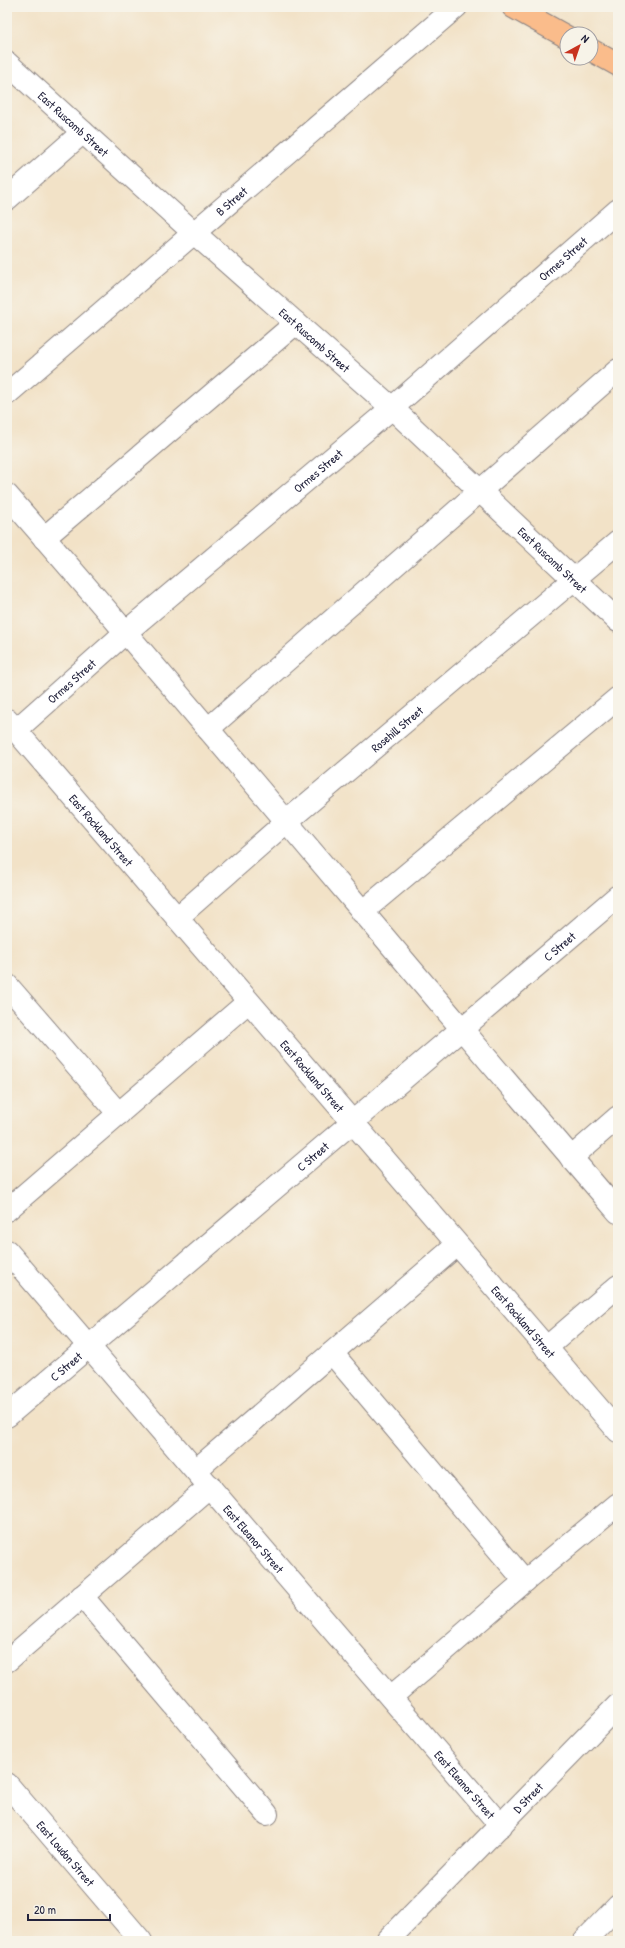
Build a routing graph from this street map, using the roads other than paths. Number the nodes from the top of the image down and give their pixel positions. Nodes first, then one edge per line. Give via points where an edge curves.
1 (456, 7) edge
2 (513, 7) edge
3 (559, 33) edge
4 (599, 54) edge
5 (7, 63) edge
6 (618, 65) edge
7 (83, 132) junction
8 (7, 199) edge
9 (618, 210) edge
10 (193, 232) junction
11 (296, 323) junction
12 (618, 370) edge
13 (7, 394) edge
14 (392, 408) junction
15 (480, 490) junction
16 (7, 495) edge
17 (44, 538) junction
18 (618, 542) edge
19 (573, 580) junction
20 (618, 621) edge
21 (126, 632) junction
22 (618, 698) edge
23 (11, 725) edge
24 (208, 729) junction
25 (286, 822) junction
26 (618, 896) edge
27 (362, 912) junction
28 (177, 918) junction
29 (7, 985) edge
30 (248, 1002) junction
31 (461, 1030) junction
32 (119, 1114) junction
33 (618, 1117) edge
34 (353, 1122) junction
35 (571, 1158) junction
36 (7, 1210) edge
37 (618, 1212) edge
38 (457, 1245) junction
39 (7, 1251) edge
40 (618, 1286) edge
41 (90, 1347) junction
42 (546, 1348) junction
43 (332, 1353) junction
44 (7, 1416) edge
45 (618, 1431) edge
46 (196, 1470) junction
47 (210, 1486) junction
48 (618, 1504) edge
49 (526, 1580) junction
50 (82, 1596) junction
51 (7, 1661) edge
52 (391, 1697) junction
53 (618, 1706) edge
54 (7, 1784) edge
55 (267, 1814) dead end
56 (501, 1826) junction
57 (618, 1906) edge
58 (141, 1941) edge
59 (387, 1941) edge
60 (584, 1941) edge

1 - 10 street, B Street
2 - 3 highway
4 - 6 highway
5 - 7 street, East Ruscomb Street
7 - 8 street
7 - 10 street, East Ruscomb Street
9 - 14 street, Ormes Street
10 - 11 street, East Ruscomb Street
10 - 13 street, B Street
11 - 14 street, East Ruscomb Street
11 - 17 street
12 - 15 street
14 - 15 street, East Ruscomb Street
14 - 21 street, Ormes Street
15 - 19 street, East Ruscomb Street
15 - 24 street
16 - 17 street
17 - 21 street
18 - 19 street, Rosehill Street
19 - 20 street, East Ruscomb Street
19 - 25 street, Rosehill Street
21 - 23 street, Ormes Street
21 - 24 street
22 - 27 street
23 - 28 street, East Rockland Street
24 - 25 street
25 - 27 street
25 - 28 street, Rosehill Street
26 - 31 street, C Street
27 - 31 street
28 - 30 street, East Rockland Street
29 - 32 street
30 - 32 street
30 - 34 street, East Rockland Street
31 - 34 street, C Street
31 - 35 street
32 - 36 street
33 - 35 street
34 - 38 street, East Rockland Street
34 - 41 street, C Street
35 - 37 street
38 - 42 street, East Rockland Street
38 - 43 street
39 - 41 street, East Eleanor Street
40 - 42 street
41 - 44 street, C Street
41 - 46 street, East Eleanor Street
42 - 45 street, East Rockland Street
43 - 46 street
43 - 49 street
46 - 47 street, East Eleanor Street
47 - 50 street
47 - 52 street, East Eleanor Street
48 - 49 street
49 - 52 street
50 - 51 street
50 - 55 street
52 - 56 street, East Eleanor Street
53 - 56 street, D Street
54 - 58 street, East Loudon Street
56 - 59 street, D Street
57 - 60 street

